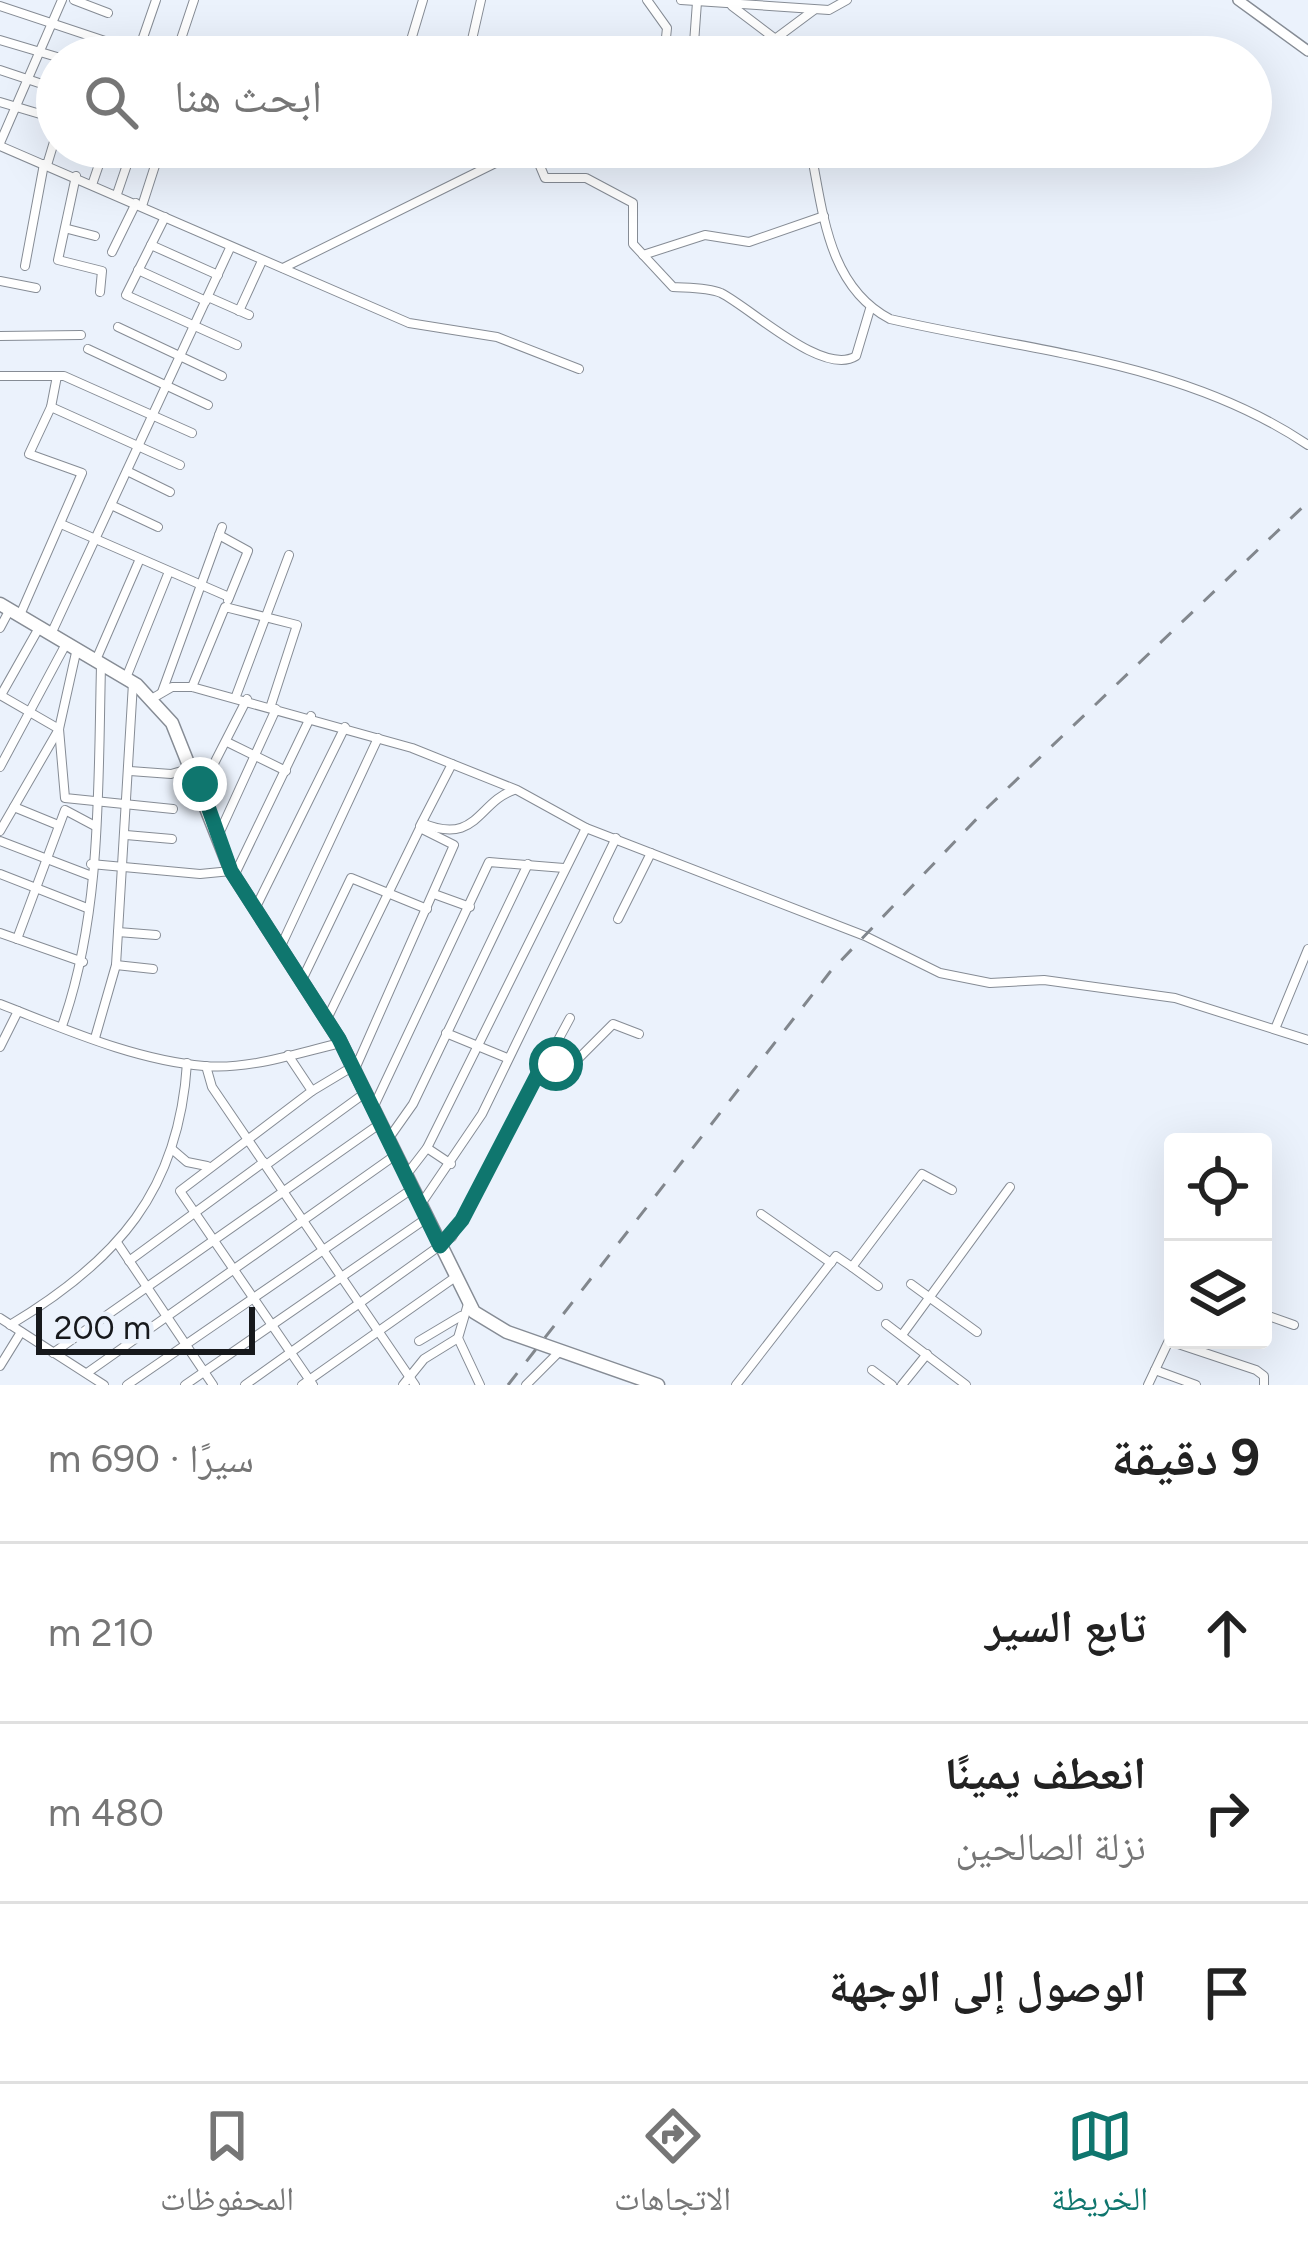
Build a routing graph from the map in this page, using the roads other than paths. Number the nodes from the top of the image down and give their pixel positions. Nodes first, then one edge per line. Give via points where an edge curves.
1 (62, 0) edge
2 (74, 0) edge
3 (156, 0) edge
4 (194, 0) edge
5 (423, 0) edge
6 (481, 0) edge
7 (646, 0) edge
8 (681, 0) edge
9 (847, 0) edge
10 (1238, 0) edge
11 (697, 2) edge
12 (730, 5) junction
13 (0, 6) edge
14 (815, 9) junction
15 (108, 13) dead end
16 (51, 25) junction
17 (46, 36) edge
18 (83, 36) edge
19 (144, 36) edge
20 (182, 36) edge
21 (412, 36) edge
22 (473, 36) edge
23 (667, 36) edge
24 (695, 36) edge
25 (772, 36) edge
26 (780, 36) edge
27 (0, 40) edge
28 (1308, 50) edge
29 (36, 51) edge
30 (36, 59) edge
31 (0, 70) edge
32 (28, 79) junction
33 (36, 82) edge
34 (0, 102) edge
35 (16, 106) junction
36 (36, 112) edge
37 (2, 146) edge
38 (36, 160) edge
39 (0, 164) edge
40 (45, 168) edge
41 (56, 168) edge
42 (97, 168) edge
43 (126, 168) edge
44 (153, 168) edge
45 (487, 168) edge
46 (540, 168) edge
47 (814, 168) edge
48 (76, 176) junction
49 (92, 182) junction
50 (117, 194) junction
51 (139, 204) junction
52 (824, 216) junction
53 (165, 217) junction
54 (68, 229) junction
55 (95, 236) dead end
56 (151, 245) junction
57 (230, 248) junction
58 (112, 252) dead end
59 (644, 255) junction
60 (261, 262) junction
61 (25, 266) dead end
62 (284, 268) junction
63 (138, 270) junction
64 (218, 274) junction
65 (0, 281) edge
66 (36, 288) dead end
67 (100, 292) dead end
68 (207, 299) junction
69 (870, 309) junction
70 (194, 326) junction
71 (118, 327) dead end
72 (81, 335) dead end
73 (0, 337) edge
74 (237, 345) dead end
75 (88, 349) dead end
76 (180, 356) junction
77 (579, 369) dead end
78 (0, 376) edge
79 (57, 376) junction
80 (222, 376) dead end
81 (167, 385) junction
82 (208, 405) dead end
83 (51, 407) junction
84 (152, 416) junction
85 (191, 433) dead end
86 (1308, 445) edge
87 (139, 446) junction
88 (179, 466) dead end
89 (127, 472) junction
90 (170, 492) dead end
91 (111, 505) junction
92 (61, 524) junction
93 (158, 526) dead end
94 (94, 542) junction
95 (289, 555) dead end
96 (139, 561) junction
97 (168, 574) junction
98 (198, 586) junction
99 (227, 602) junction
100 (10, 610) edge
101 (265, 615) junction
102 (0, 628) edge
103 (46, 629) junction
104 (72, 645) junction
105 (99, 662) junction
106 (130, 681) junction
107 (193, 687) junction
108 (157, 695) junction
109 (0, 696) edge
110 (242, 698) junction
111 (274, 707) junction
112 (31, 713) junction
113 (311, 716) junction
114 (345, 727) junction
115 (59, 729) junction
116 (378, 738) junction
117 (227, 742) junction
118 (255, 756) junction
119 (452, 764) junction
120 (0, 767) edge
121 (193, 768) junction
122 (130, 771) junction
123 (286, 771) junction
124 (201, 789) junction
125 (517, 790) junction
126 (97, 802) junction
127 (129, 805) junction
128 (14, 807) junction
129 (173, 809) dead end
130 (58, 825) junction
131 (421, 825) junction
132 (95, 826) junction
133 (586, 828) junction
134 (0, 831) edge
135 (126, 836) junction
136 (218, 837) junction
137 (616, 838) junction
138 (172, 839) dead end
139 (0, 841) edge
140 (651, 853) junction
141 (44, 858) junction
142 (91, 864) junction
143 (528, 864) junction
144 (124, 866) junction
145 (564, 868) junction
146 (233, 873) junction
147 (0, 874) edge
148 (89, 875) junction
149 (33, 886) junction
150 (389, 893) junction
151 (434, 893) junction
152 (470, 907) junction
153 (87, 908) junction
154 (255, 908) junction
155 (427, 909) junction
156 (618, 919) dead end
157 (118, 932) junction
158 (0, 934) edge
159 (156, 935) dead end
160 (17, 939) junction
161 (280, 946) junction
162 (1308, 949) edge
163 (83, 962) junction
164 (116, 965) junction
165 (153, 969) dead end
166 (302, 980) junction
167 (0, 1004) edge
168 (18, 1011) junction
169 (570, 1018) dead end
170 (327, 1019) junction
171 (62, 1026) junction
172 (1275, 1029) junction
173 (446, 1033) junction
174 (639, 1034) dead end
175 (95, 1038) junction
176 (1308, 1040) edge
177 (341, 1043) junction
178 (477, 1045) junction
179 (0, 1047) edge
180 (288, 1055) junction
181 (507, 1058) junction
182 (545, 1060) junction
183 (187, 1063) junction
184 (206, 1066) junction
185 (354, 1068) junction
186 (312, 1091) junction
187 (366, 1092) junction
188 (374, 1107) junction
189 (381, 1123) junction
190 (248, 1137) junction
191 (389, 1138) junction
192 (427, 1148) junction
193 (172, 1150) junction
194 (397, 1154) junction
195 (265, 1164) junction
196 (452, 1164) junction
197 (208, 1166) junction
198 (411, 1181) junction
199 (1010, 1187) dead end
200 (952, 1190) dead end
201 (284, 1191) junction
202 (421, 1204) junction
203 (199, 1213) junction
204 (761, 1214) dead end
205 (427, 1218) junction
206 (303, 1220) junction
207 (215, 1238) junction
208 (118, 1244) junction
209 (440, 1246) junction
210 (323, 1249) junction
211 (129, 1262) junction
212 (831, 1263) junction
213 (852, 1267) junction
214 (235, 1268) junction
215 (341, 1277) junction
216 (454, 1278) junction
217 (911, 1284) dead end
218 (878, 1286) dead end
219 (146, 1287) junction
220 (930, 1296) junction
221 (254, 1297) junction
222 (360, 1304) junction
223 (465, 1309) junction
224 (167, 1316) junction
225 (1272, 1317) edge
226 (0, 1318) edge
227 (273, 1324) junction
228 (886, 1324) dead end
229 (10, 1325) junction
230 (1294, 1325) dead end
231 (378, 1331) junction
232 (21, 1332) junction
233 (977, 1332) dead end
234 (902, 1335) junction
235 (458, 1338) junction
236 (419, 1341) dead end
237 (186, 1344) junction
238 (562, 1349) junction
239 (1165, 1349) edge
240 (1202, 1349) edge
241 (290, 1351) junction
242 (53, 1352) junction
243 (927, 1354) junction
244 (0, 1366) edge
245 (872, 1370) dead end
246 (1155, 1370) junction
247 (205, 1371) junction
248 (87, 1373) junction
249 (308, 1383) edge
250 (409, 1383) edge
251 (104, 1385) edge
252 (127, 1385) edge
253 (185, 1385) edge
254 (213, 1385) edge
255 (245, 1385) edge
256 (480, 1385) edge
257 (526, 1385) edge
258 (658, 1385) edge
259 (736, 1385) edge
260 (892, 1385) edge
261 (902, 1385) edge
262 (967, 1385) edge
263 (1148, 1385) edge
264 (1196, 1385) edge
265 (1264, 1385) edge

1 - 16 street
2 - 15 street
3 - 19 street
4 - 20 street
5 - 21 street
6 - 22 street
7 - 23 street
8 - 11 street
9 - 14 street
10 - 28 street
11 - 12 street
11 - 24 street
12 - 14 street
12 - 25 street
13 - 16 street
14 - 26 street
16 - 17 street
16 - 18 street
27 - 29 street
30 - 32 street
31 - 32 street
32 - 33 street
32 - 35 street
34 - 35 street
35 - 36 street
35 - 37 street
37 - 38 street
37 - 39 street
40 - 61 street
41 - 48 street
42 - 49 street
43 - 50 street
44 - 51 street
45 - 62 street
46 - 59 street via 545,178 586,178 633,202 633,244
47 - 52 street
48 - 49 street
48 - 54 street
49 - 50 street
50 - 51 street
51 - 53 street
51 - 58 street
52 - 59 street via 749,242 705,235
52 - 69 street via 843,278
53 - 56 street
53 - 57 street
54 - 55 street
54 - 67 street via 58,260 103,271
56 - 63 street
56 - 64 street
57 - 60 street
57 - 64 street
59 - 69 street via 673,287 720,293 825,358 856,356
60 - 62 street
60 - 68 street via 244,313
62 - 77 street via 409,323 497,337
63 - 68 street
63 - 70 street via 126,295
64 - 68 street
65 - 66 street
68 - 70 street
69 - 86 street via 890,320 1193,384
70 - 74 street
70 - 76 street
71 - 76 street
72 - 73 street
75 - 81 street
76 - 80 street
76 - 81 street
78 - 79 street
79 - 83 street
79 - 84 street
81 - 82 street
81 - 84 street
83 - 87 street
83 - 92 street via 29,454 82,473
84 - 85 street
84 - 87 street
87 - 88 street
87 - 89 street
89 - 90 street
89 - 91 street
91 - 93 street
91 - 94 street
92 - 94 street
92 - 100 street
94 - 96 street
94 - 103 street
95 - 101 street
96 - 97 street
96 - 105 street
97 - 98 street
97 - 106 street
98 - 99 street
98 - 99 street via 220,531 248,551
98 - 108 street
99 - 101 street
99 - 107 street
100 - 102 street
100 - 103 main road
101 - 110 street
101 - 111 street via 297,626
103 - 104 main road
103 - 109 street
104 - 105 main road
104 - 112 street
104 - 115 street
105 - 106 main road
105 - 126 street
106 - 108 main road
106 - 122 street
107 - 108 street
107 - 110 street
108 - 121 main road
109 - 112 street
110 - 111 street
110 - 117 street
111 - 113 street
111 - 118 street
112 - 115 street
112 - 120 street
113 - 114 street
113 - 123 street
114 - 116 street
114 - 154 street
115 - 126 street via 65,798
115 - 128 street
116 - 119 street
116 - 161 street
117 - 118 street
117 - 124 street
118 - 123 street
118 - 136 street
119 - 125 street
119 - 131 street
121 - 122 street
121 - 124 main road
122 - 127 street
123 - 146 street
124 - 136 main road
125 - 131 street via 460,828
125 - 133 street
126 - 127 street
126 - 132 street
127 - 129 street
127 - 135 street
128 - 130 street
128 - 134 street
130 - 132 street via 65,810
130 - 141 street
131 - 150 street
131 - 151 street via 456,847
132 - 142 street
133 - 137 street
133 - 145 street
135 - 138 street
135 - 144 street
136 - 146 main road
137 - 140 street
137 - 181 street
139 - 141 street
140 - 156 street
140 - 172 street via 940,973 1118,988
141 - 148 street
141 - 149 street
142 - 144 street
142 - 148 street
143 - 145 street
143 - 152 street via 491,860
143 - 173 street
144 - 146 street
144 - 157 street
145 - 178 street
146 - 154 main road
147 - 149 street
148 - 153 street
149 - 153 street
149 - 160 street
150 - 155 street
150 - 166 street via 350,878
150 - 170 street
151 - 152 street
151 - 155 street
152 - 188 street
153 - 163 street
154 - 161 main road
155 - 185 street
157 - 159 street
157 - 164 street
158 - 160 street
160 - 163 street
161 - 166 main road
162 - 172 street
163 - 171 street
164 - 165 street
164 - 175 street
166 - 170 main road
167 - 168 street
168 - 171 street
168 - 179 street
169 - 182 street
170 - 177 main road
171 - 175 street
172 - 176 street
173 - 178 street
173 - 191 street
174 - 182 street via 613,1024 572,1065
175 - 183 street via 151,1060
177 - 180 street
177 - 185 main road
178 - 181 street
178 - 192 street
180 - 184 street
180 - 186 street
181 - 196 street
182 - 209 street via 462,1220
183 - 184 street
183 - 193 street
184 - 190 street
185 - 186 street
185 - 187 main road
186 - 190 street
187 - 188 main road
187 - 195 street
188 - 189 main road
189 - 191 main road
189 - 201 street
190 - 195 street
190 - 197 street
191 - 194 main road
192 - 196 street
192 - 198 street
193 - 197 street
193 - 208 street via 152,1198
194 - 198 main road
194 - 206 street
195 - 201 street
195 - 203 street
196 - 202 street
197 - 203 street via 180,1191
198 - 202 main road
198 - 210 street
199 - 220 street
200 - 213 street via 923,1172
201 - 206 street
201 - 207 street
202 - 205 main road
203 - 207 street
203 - 211 street
204 - 212 street
205 - 209 main road
205 - 215 street
206 - 210 street
206 - 214 street
207 - 214 street
207 - 219 street
208 - 211 street
208 - 229 street
209 - 216 main road
209 - 222 street
210 - 215 street
210 - 221 street
211 - 219 street
212 - 213 street via 838,1256
212 - 259 street
213 - 218 street
214 - 221 street
214 - 224 street
215 - 222 street
215 - 227 street
216 - 223 main road
216 - 231 street
217 - 220 street
219 - 224 street
219 - 242 street
220 - 233 street
220 - 234 street
221 - 227 street
221 - 237 street
222 - 231 street
222 - 241 street
223 - 235 street
223 - 236 street
223 - 238 main road
224 - 237 street
224 - 248 street
225 - 230 street
226 - 229 street
227 - 241 street
227 - 247 street
228 - 234 street
229 - 232 street
231 - 249 street
231 - 250 street
232 - 242 street
232 - 244 street
234 - 243 street
235 - 250 street via 424,1359
235 - 256 street
237 - 247 street
237 - 252 street
238 - 257 street
238 - 258 main road
239 - 246 street
240 - 265 street via 1256,1370
241 - 249 street
241 - 255 street
242 - 248 street
243 - 261 street
243 - 262 street
245 - 260 street
246 - 263 street
246 - 264 street
247 - 253 street
247 - 254 street
248 - 251 street

